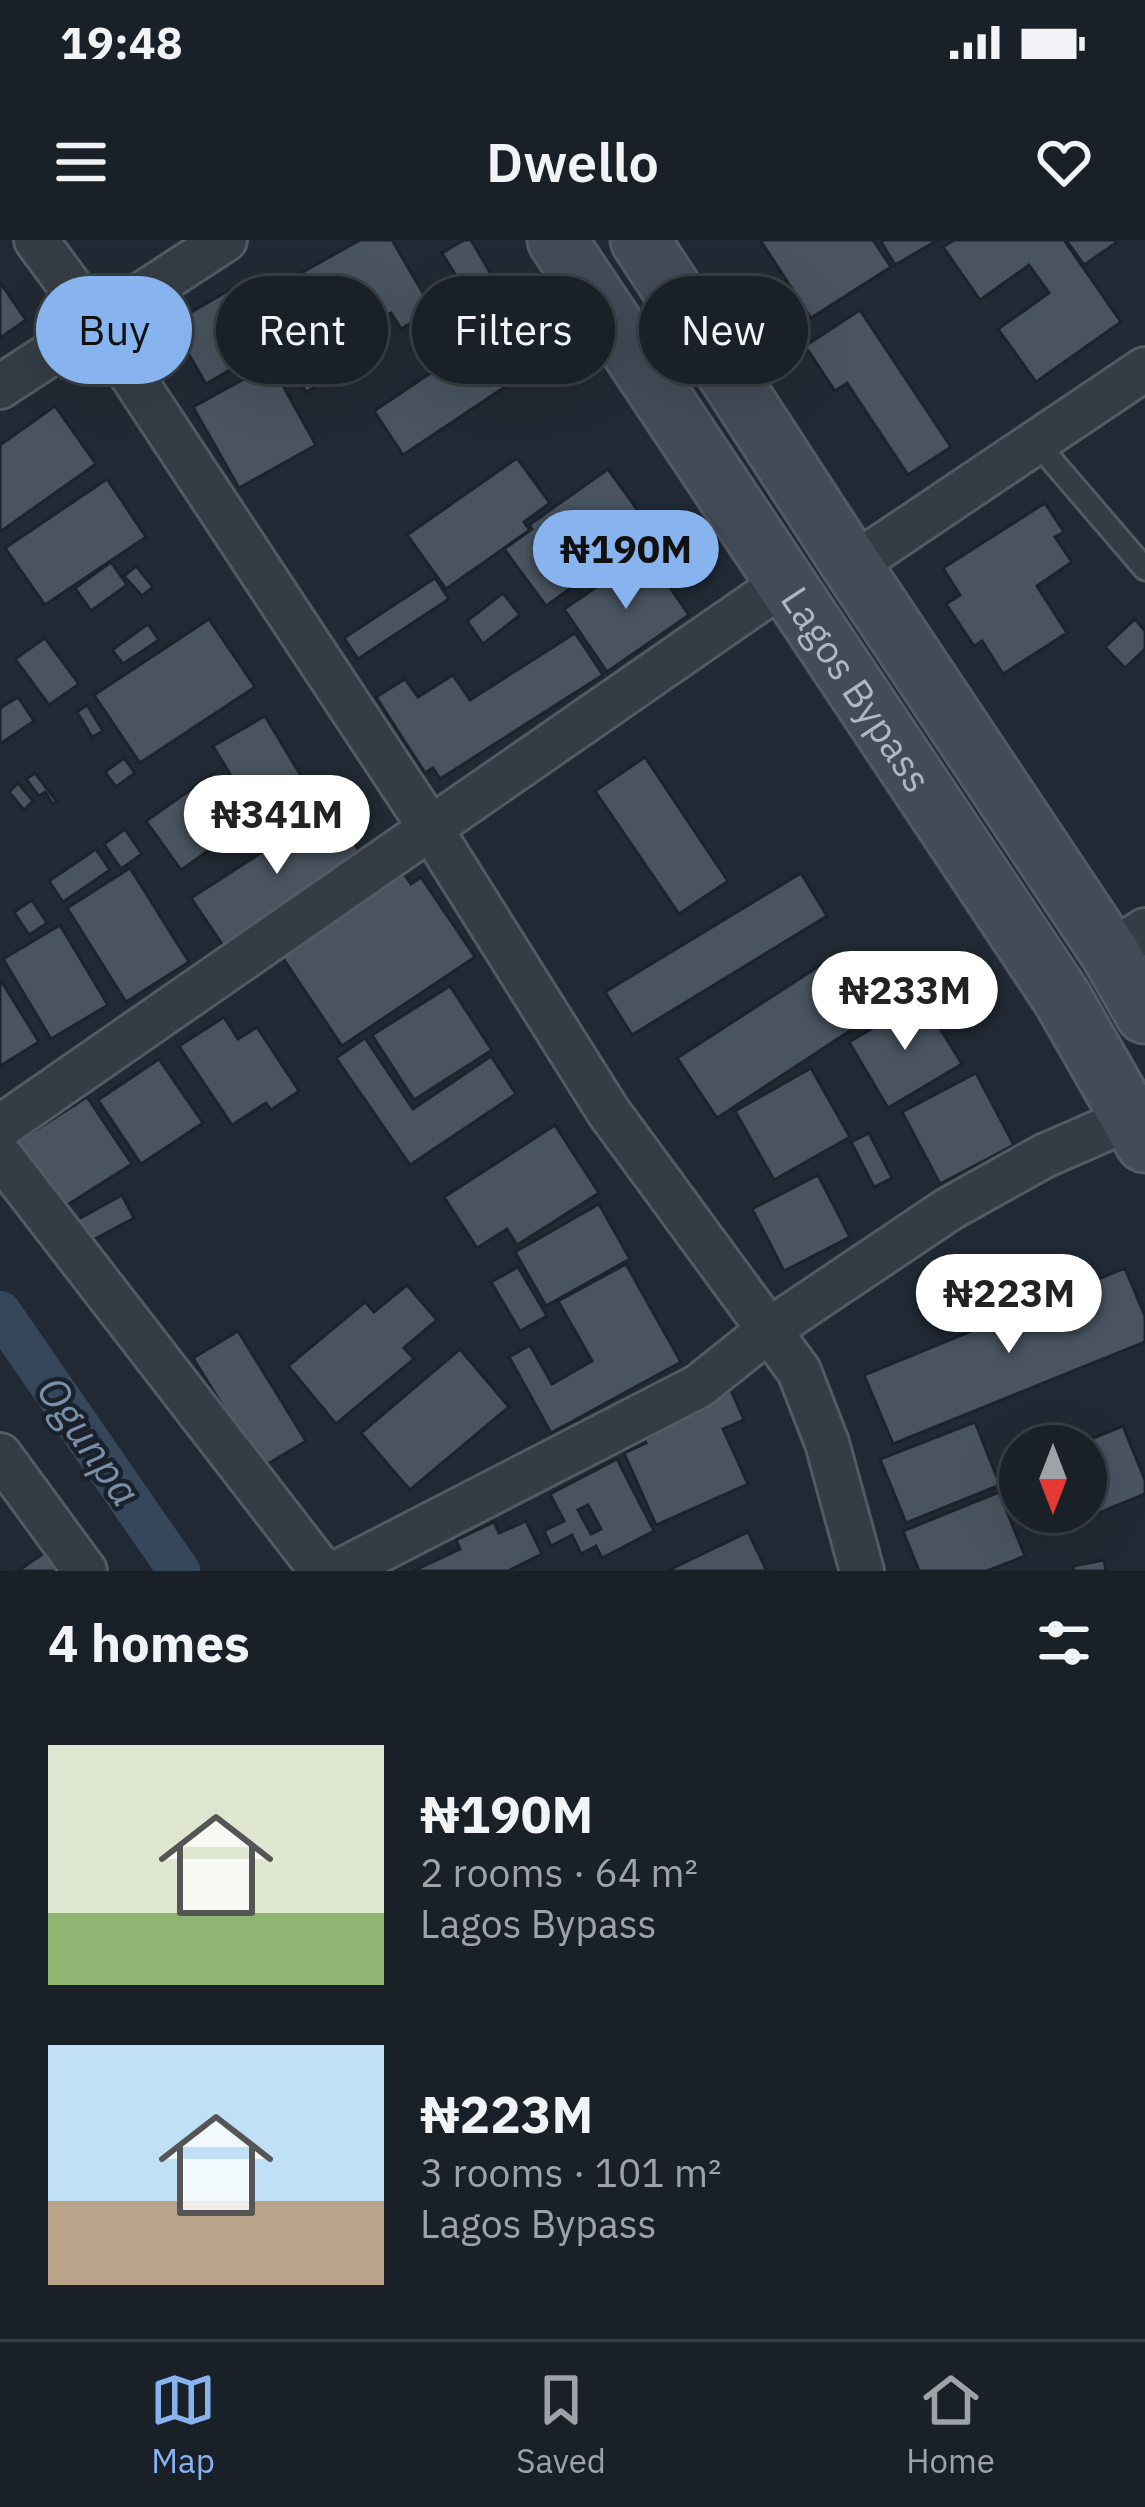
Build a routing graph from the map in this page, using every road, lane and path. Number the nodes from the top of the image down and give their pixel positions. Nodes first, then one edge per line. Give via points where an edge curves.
1 (36, 240) edge
2 (225, 240) edge
3 (557, 240) edge
4 (640, 240) edge
5 (62, 276) edge
6 (169, 276) edge
7 (36, 363) edge
8 (1145, 369) edge
9 (137, 384) edge
10 (0, 387) edge
11 (1036, 442) junction
12 (852, 566) junction
13 (1145, 569) edge
14 (784, 583) junction
15 (431, 829) junction
16 (1127, 942) edge
17 (1145, 1014) edge
18 (0, 1127) edge
19 (1138, 1131) edge
20 (0, 1155) edge
21 (769, 1330) junction
22 (0, 1455) edge
23 (85, 1571) edge
24 (322, 1571) edge
25 (340, 1571) edge
26 (862, 1571) edge

1 - 5 street
2 - 6 street
3 - 14 main road, Lagos Bypass
4 - 12 main road, Lagos Bypass
7 - 10 street
8 - 11 street
9 - 15 street
11 - 12 street
11 - 13 lane
12 - 16 main road, Lagos Bypass
14 - 15 street
14 - 19 main road, Lagos Bypass via 1062,998
15 - 18 street
15 - 21 street via 608,1111
16 - 17 main road, Lagos Bypass
19 - 21 street via 1044,1156 949,1209
20 - 24 street
21 - 25 street via 699,1386
21 - 26 street via 799,1371 820,1425
22 - 23 street

